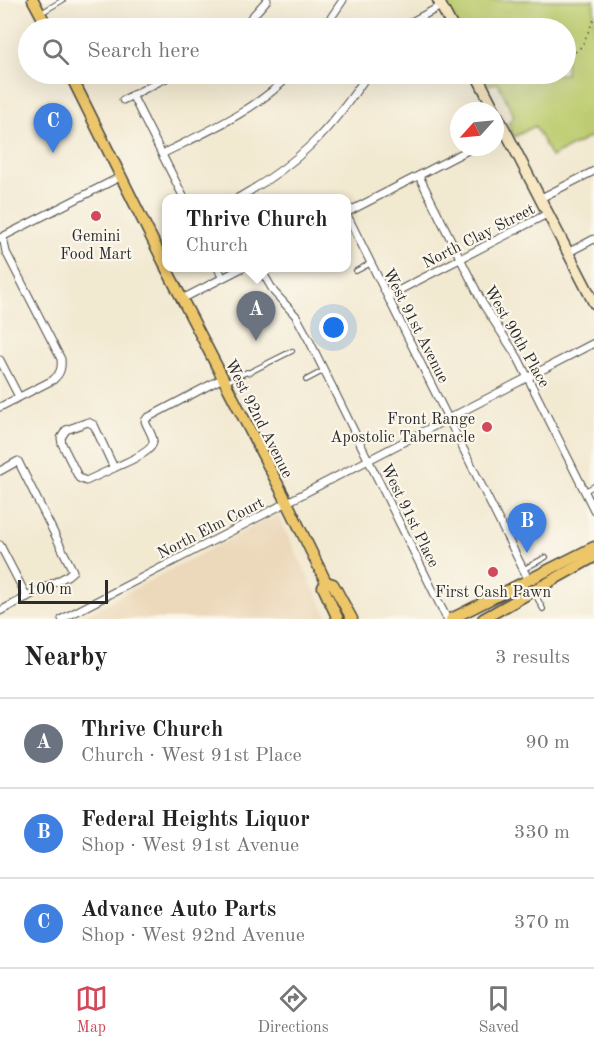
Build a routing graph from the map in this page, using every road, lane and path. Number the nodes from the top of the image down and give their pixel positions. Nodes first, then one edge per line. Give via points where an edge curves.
1 (33, 0) edge
2 (63, 0) edge
3 (267, 0) edge
4 (344, 0) edge
5 (440, 3) edge
6 (40, 14) junction
7 (42, 18) edge
8 (251, 18) edge
9 (331, 18) edge
10 (416, 18) edge
11 (448, 18) edge
12 (594, 19) edge
13 (576, 51) edge
14 (75, 84) edge
15 (154, 84) edge
16 (280, 84) edge
17 (361, 84) edge
18 (481, 84) edge
19 (132, 95) junction
20 (123, 100) dead end
21 (506, 130) joint
22 (162, 154) junction
23 (457, 156) edge
24 (594, 171) edge
25 (122, 176) junction
26 (419, 176) junction
27 (182, 194) edge
28 (244, 194) edge
29 (541, 198) junction
30 (351, 210) edge
31 (549, 213) junction
32 (351, 223) edge
33 (2, 237) edge
34 (594, 239) edge
35 (569, 252) junction
36 (162, 259) edge
37 (461, 259) junction
38 (371, 263) junction
39 (356, 271) dead end
40 (169, 272) edge
41 (220, 272) edge
42 (232, 272) edge
43 (263, 272) edge
44 (222, 277) junction
45 (388, 296) junction
46 (182, 298) junction
47 (594, 303) edge
48 (594, 343) edge
49 (292, 351) dead end
50 (0, 360) edge
51 (324, 370) junction
52 (527, 377) junction
53 (224, 380) junction
54 (306, 380) dead end
55 (19, 397) junction
56 (0, 407) edge
57 (449, 418) junction
58 (368, 460) junction
59 (114, 468) junction
60 (0, 471) edge
61 (594, 486) edge
62 (585, 491) junction
63 (287, 502) junction
64 (594, 510) edge
65 (0, 546) edge
66 (594, 547) edge
67 (546, 557) dead end
68 (594, 557) edge
69 (572, 559) junction
70 (526, 574) junction
71 (326, 582) junction
72 (533, 591) junction
73 (27, 597) junction
74 (543, 609) dead end
75 (0, 611) edge
76 (62, 619) edge
77 (338, 619) edge
78 (352, 619) edge
79 (449, 619) edge
80 (483, 619) edge

1 - 6 main road
2 - 6 lane
3 - 8 street
4 - 9 street
5 - 10 street
5 - 11 street
6 - 7 main road
12 - 13 path
14 - 25 main road, West 92nd Avenue
15 - 19 street
16 - 22 street via 247,110
17 - 28 street via 310,146 283,170
18 - 21 street
19 - 20 street
19 - 22 street
21 - 29 street
22 - 27 street
23 - 26 street
24 - 29 street
25 - 33 street
25 - 36 main road, West 92nd Avenue
26 - 30 street
26 - 37 street, West 90th Place
29 - 31 street
31 - 35 street
31 - 37 street, North Clay Street
32 - 38 street, West 91st Avenue
33 - 55 street via 62,367 53,380
34 - 35 street
35 - 47 street
37 - 45 street, North Clay Street
37 - 52 street, West 90th Place
38 - 39 lane
38 - 45 street, West 91st Avenue
40 - 46 main road, West 92nd Avenue
41 - 44 street
42 - 44 street
43 - 51 street, West 91st Place via 274,292 296,316
44 - 46 street
45 - 57 street, West 91st Avenue
46 - 53 main road, West 92nd Avenue
48 - 52 street, North Elm Court
49 - 53 lane
50 - 55 street
51 - 54 lane
51 - 58 street, West 91st Place
52 - 57 street, North Elm Court
52 - 62 street, West 90th Place
53 - 59 street via 147,418 152,447
53 - 63 main road, West 92nd Avenue
55 - 56 street
57 - 58 street, North Elm Court
57 - 70 street, West 91st Avenue
58 - 63 street, North Elm Court
58 - 79 street, West 91st Place
59 - 59 street via 82,480 62,444 62,434 91,423
60 - 73 street via 18,461 73,571
61 - 62 lane
62 - 64 street, West 90th Place
63 - 71 main road, West 92nd Avenue
63 - 76 street, North Elm Court
65 - 73 street
66 - 69 main road
67 - 70 lane
68 - 72 main road
69 - 70 main road
69 - 72 main road via 541,580
70 - 79 main road
71 - 77 main road, West 92nd Avenue via 322,587
71 - 78 main road, West 92nd Avenue via 333,584
72 - 74 lane
72 - 80 main road
73 - 75 street

